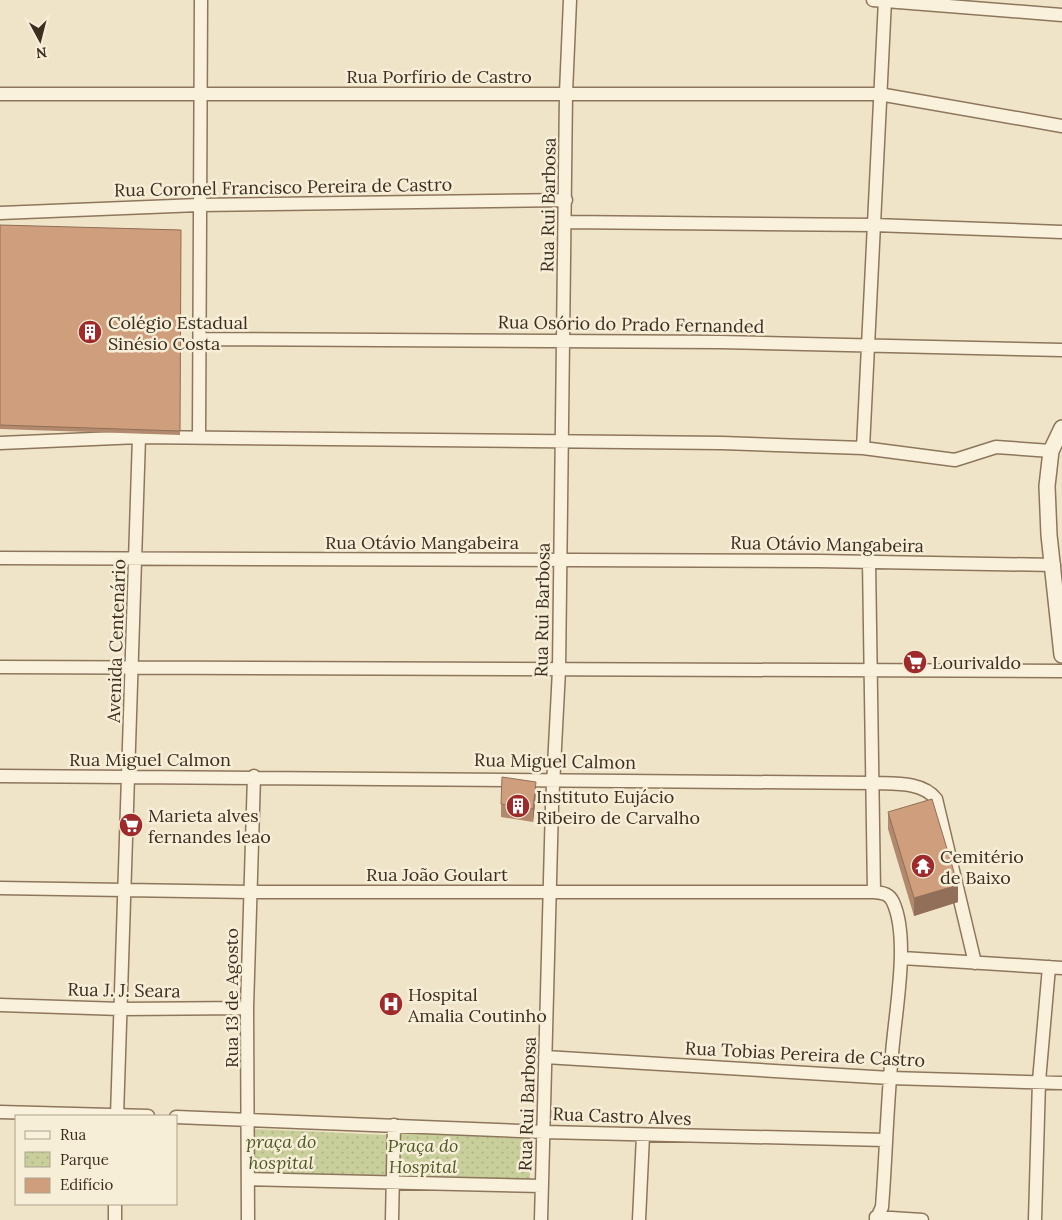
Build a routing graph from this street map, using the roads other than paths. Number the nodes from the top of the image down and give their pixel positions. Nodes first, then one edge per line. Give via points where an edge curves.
1 (201, 0) edge
2 (570, 0) edge
3 (881, 0) edge
4 (1062, 15) edge
5 (0, 94) edge
6 (566, 94) junction
7 (879, 94) junction
8 (199, 95) junction
9 (1062, 126) edge
10 (566, 200) junction
11 (199, 205) junction
12 (0, 213) edge
13 (566, 222) junction
14 (874, 225) junction
15 (1062, 232) edge
16 (200, 339) junction
17 (563, 340) junction
18 (869, 344) junction
19 (1062, 350) edge
20 (1062, 428) edge
21 (139, 437) junction
22 (199, 438) junction
23 (562, 442) junction
24 (0, 443) edge
25 (863, 448) junction
26 (1051, 451) junction
27 (0, 558) edge
28 (136, 559) junction
29 (561, 560) junction
30 (869, 562) junction
31 (1054, 565) junction
32 (1062, 655) edge
33 (132, 666) junction
34 (0, 667) edge
35 (559, 670) junction
36 (871, 671) junction
37 (1062, 671) edge
38 (0, 776) edge
39 (129, 776) junction
40 (254, 776) junction
41 (553, 779) junction
42 (873, 782) junction
43 (0, 888) edge
44 (125, 891) junction
45 (249, 892) junction
46 (550, 892) junction
47 (874, 892) junction
48 (902, 958) junction
49 (975, 963) junction
50 (1048, 967) junction
51 (1062, 968) edge
52 (0, 1005) edge
53 (121, 1008) junction
54 (248, 1008) junction
55 (545, 1057) junction
56 (890, 1078) junction
57 (1039, 1081) junction
58 (1062, 1083) edge
59 (0, 1112) edge
60 (88, 1115) edge
61 (117, 1115) edge
62 (178, 1118) edge
63 (249, 1121) junction
64 (394, 1125) junction
65 (544, 1132) junction
66 (643, 1135) junction
67 (886, 1140) junction
68 (248, 1179) junction
69 (392, 1183) junction
70 (542, 1186) junction
71 (115, 1205) edge
72 (882, 1217) edge
73 (115, 1220) edge
74 (248, 1220) edge
75 (392, 1220) edge
76 (541, 1220) edge
77 (639, 1220) edge
78 (922, 1220) edge
79 (1035, 1220) edge

1 - 8 street
2 - 6 street, Rua Rui Barbosa
3 - 4 street
3 - 7 street
5 - 8 street, Rua Porfírio de Castro
6 - 7 street, Rua Porfírio de Castro
6 - 8 street, Rua Porfírio de Castro
6 - 10 street, Rua Rui Barbosa
7 - 9 street, Rua Porfírio de Castro
7 - 14 street
8 - 11 street
10 - 11 street, Rua Coronel Francisco Pereira de Castro
10 - 13 street, Rua Rui Barbosa
11 - 12 street, Rua Coronel Francisco Pereira de Castro
11 - 16 street
13 - 14 street
13 - 17 street, Rua Rui Barbosa
14 - 15 street
14 - 18 street
16 - 17 street, Rua Osório do Prado Fernanded
16 - 22 street
17 - 18 street, Rua Osório do Prado Fernanded
17 - 23 street, Rua Rui Barbosa
18 - 19 street, Rua Osório do Prado Fernanded
18 - 25 street
20 - 26 street
21 - 22 street
21 - 24 street
21 - 28 street, Avenida Centenário
22 - 23 street
23 - 25 street
23 - 29 street, Rua Rui Barbosa
25 - 26 street via 955,460 996,447
26 - 31 street via 1048,506
27 - 28 street, Rua Otávio Mangabeira
28 - 29 street, Rua Otávio Mangabeira
28 - 33 street, Avenida Centenário
29 - 30 street, Rua Otávio Mangabeira
29 - 35 street, Rua Rui Barbosa
30 - 31 street, Rua Otávio Mangabeira
30 - 36 street
31 - 32 street
33 - 34 street
33 - 35 street
33 - 39 street, Avenida Centenário
35 - 36 street
35 - 41 street, Rua Rui Barbosa
36 - 37 street
36 - 42 street
38 - 39 street, Rua Miguel Calmon
39 - 40 street, Rua Miguel Calmon
39 - 44 street, Avenida Centenário
40 - 41 street, Rua Miguel Calmon
40 - 45 street, Rua 13 de Agosto
41 - 42 street, Rua Miguel Calmon
41 - 46 street, Rua Rui Barbosa
42 - 47 street
42 - 49 street, Rua Miguel Calmon via 920,787 936,799
43 - 44 street, Rua João Goulart
44 - 45 street, Rua João Goulart
44 - 53 street, Avenida Centenário
45 - 46 street, Rua João Goulart
45 - 54 street, Rua 13 de Agosto
46 - 47 street, Rua João Goulart
46 - 55 street, Rua Rui Barbosa
47 - 48 street via 887,894 892,900
48 - 49 street
48 - 56 street
49 - 50 street
50 - 51 street
50 - 57 street
52 - 53 street, Rua J. J. Seara
53 - 54 street, Rua J. J. Seara
53 - 61 street, Avenida Centenário
54 - 63 street, Rua 13 de Agosto
55 - 56 street, Rua Tobias Pereira de Castro
55 - 65 street, Rua Rui Barbosa
56 - 57 street, Rua Tobias Pereira de Castro
56 - 67 street
57 - 58 street, Rua Tobias Pereira de Castro
57 - 79 street
59 - 60 street
62 - 63 street, Rua Castro Alves
63 - 64 street, Rua Castro Alves
63 - 68 street, Rua 13 de Agosto
64 - 65 street, Rua Castro Alves
64 - 69 street
65 - 66 street, Rua Castro Alves
65 - 70 street, Rua Rui Barbosa
66 - 67 street, Rua Castro Alves
66 - 77 street
67 - 72 street
68 - 69 street
68 - 74 street, Rua 13 de Agosto
69 - 70 street
69 - 75 street
70 - 76 street, Rua Rui Barbosa
71 - 73 street
72 - 78 street

